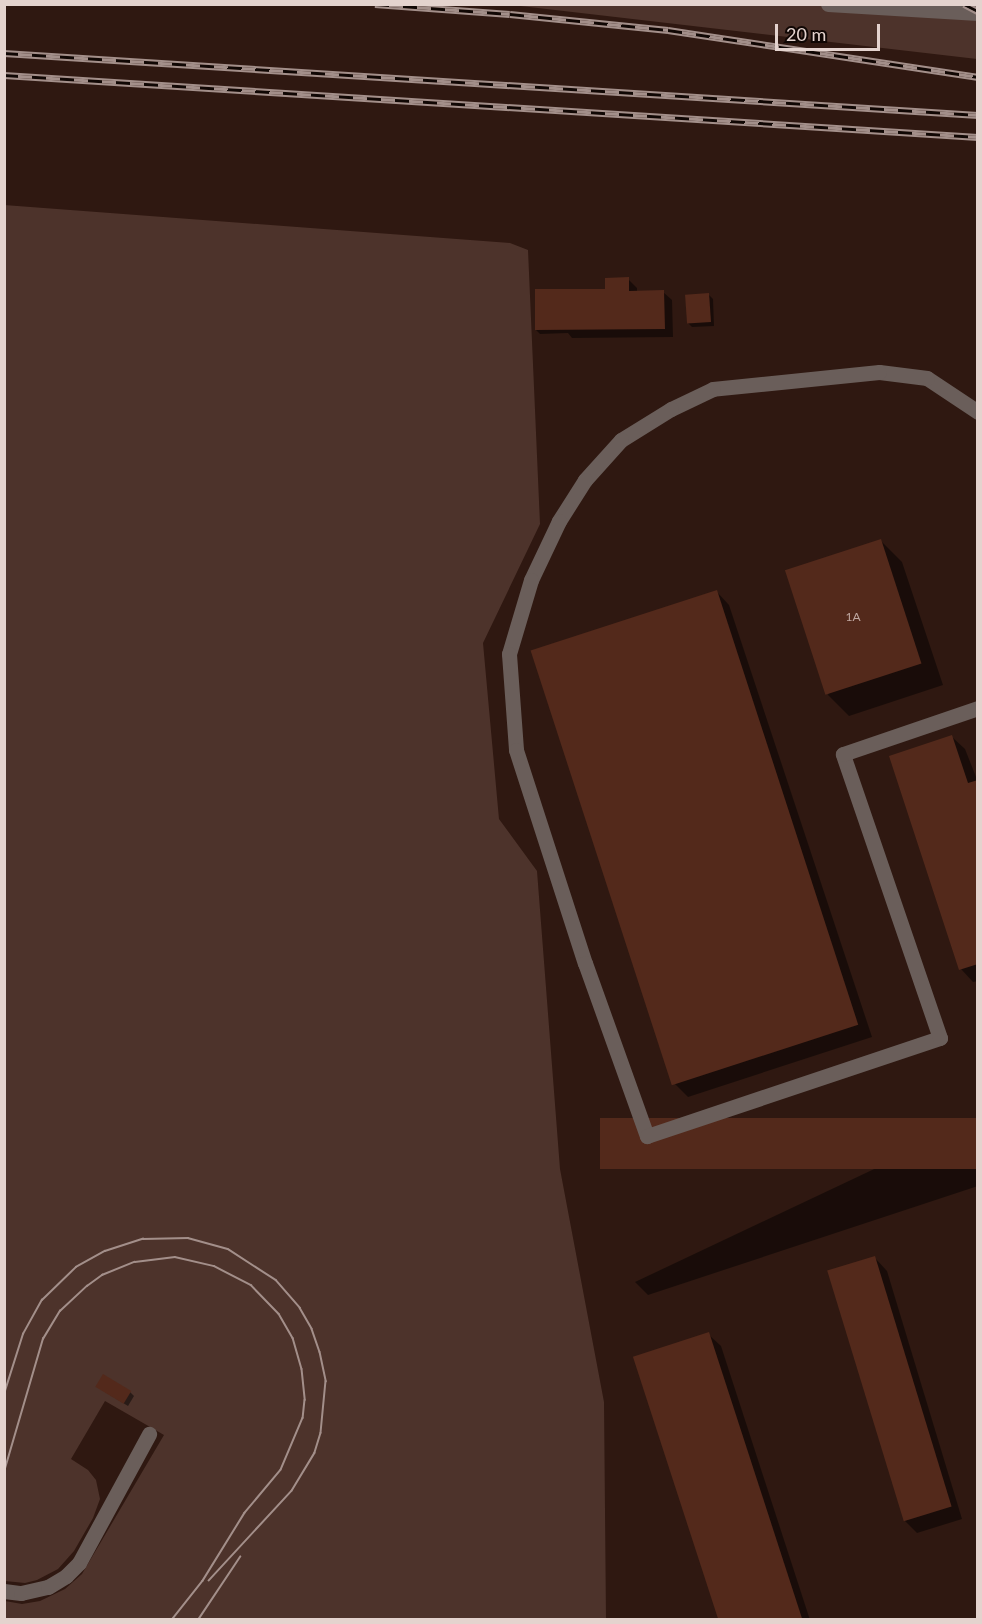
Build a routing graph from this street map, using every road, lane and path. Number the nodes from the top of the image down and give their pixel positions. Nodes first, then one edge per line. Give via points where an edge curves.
1 (828, 4) edge
2 (978, 13) edge
3 (978, 412) edge
4 (978, 708) edge
5 (149, 1434) dead end
6 (4, 1591) edge

1 - 2 lane
3 - 4 lane via 927,378 879,372 713,389 670,409 621,440 585,480 559,521 531,580 509,654 516,750 585,963 647,1136 940,1038 843,754
5 - 6 lane via 79,1563 48,1587 21,1593

